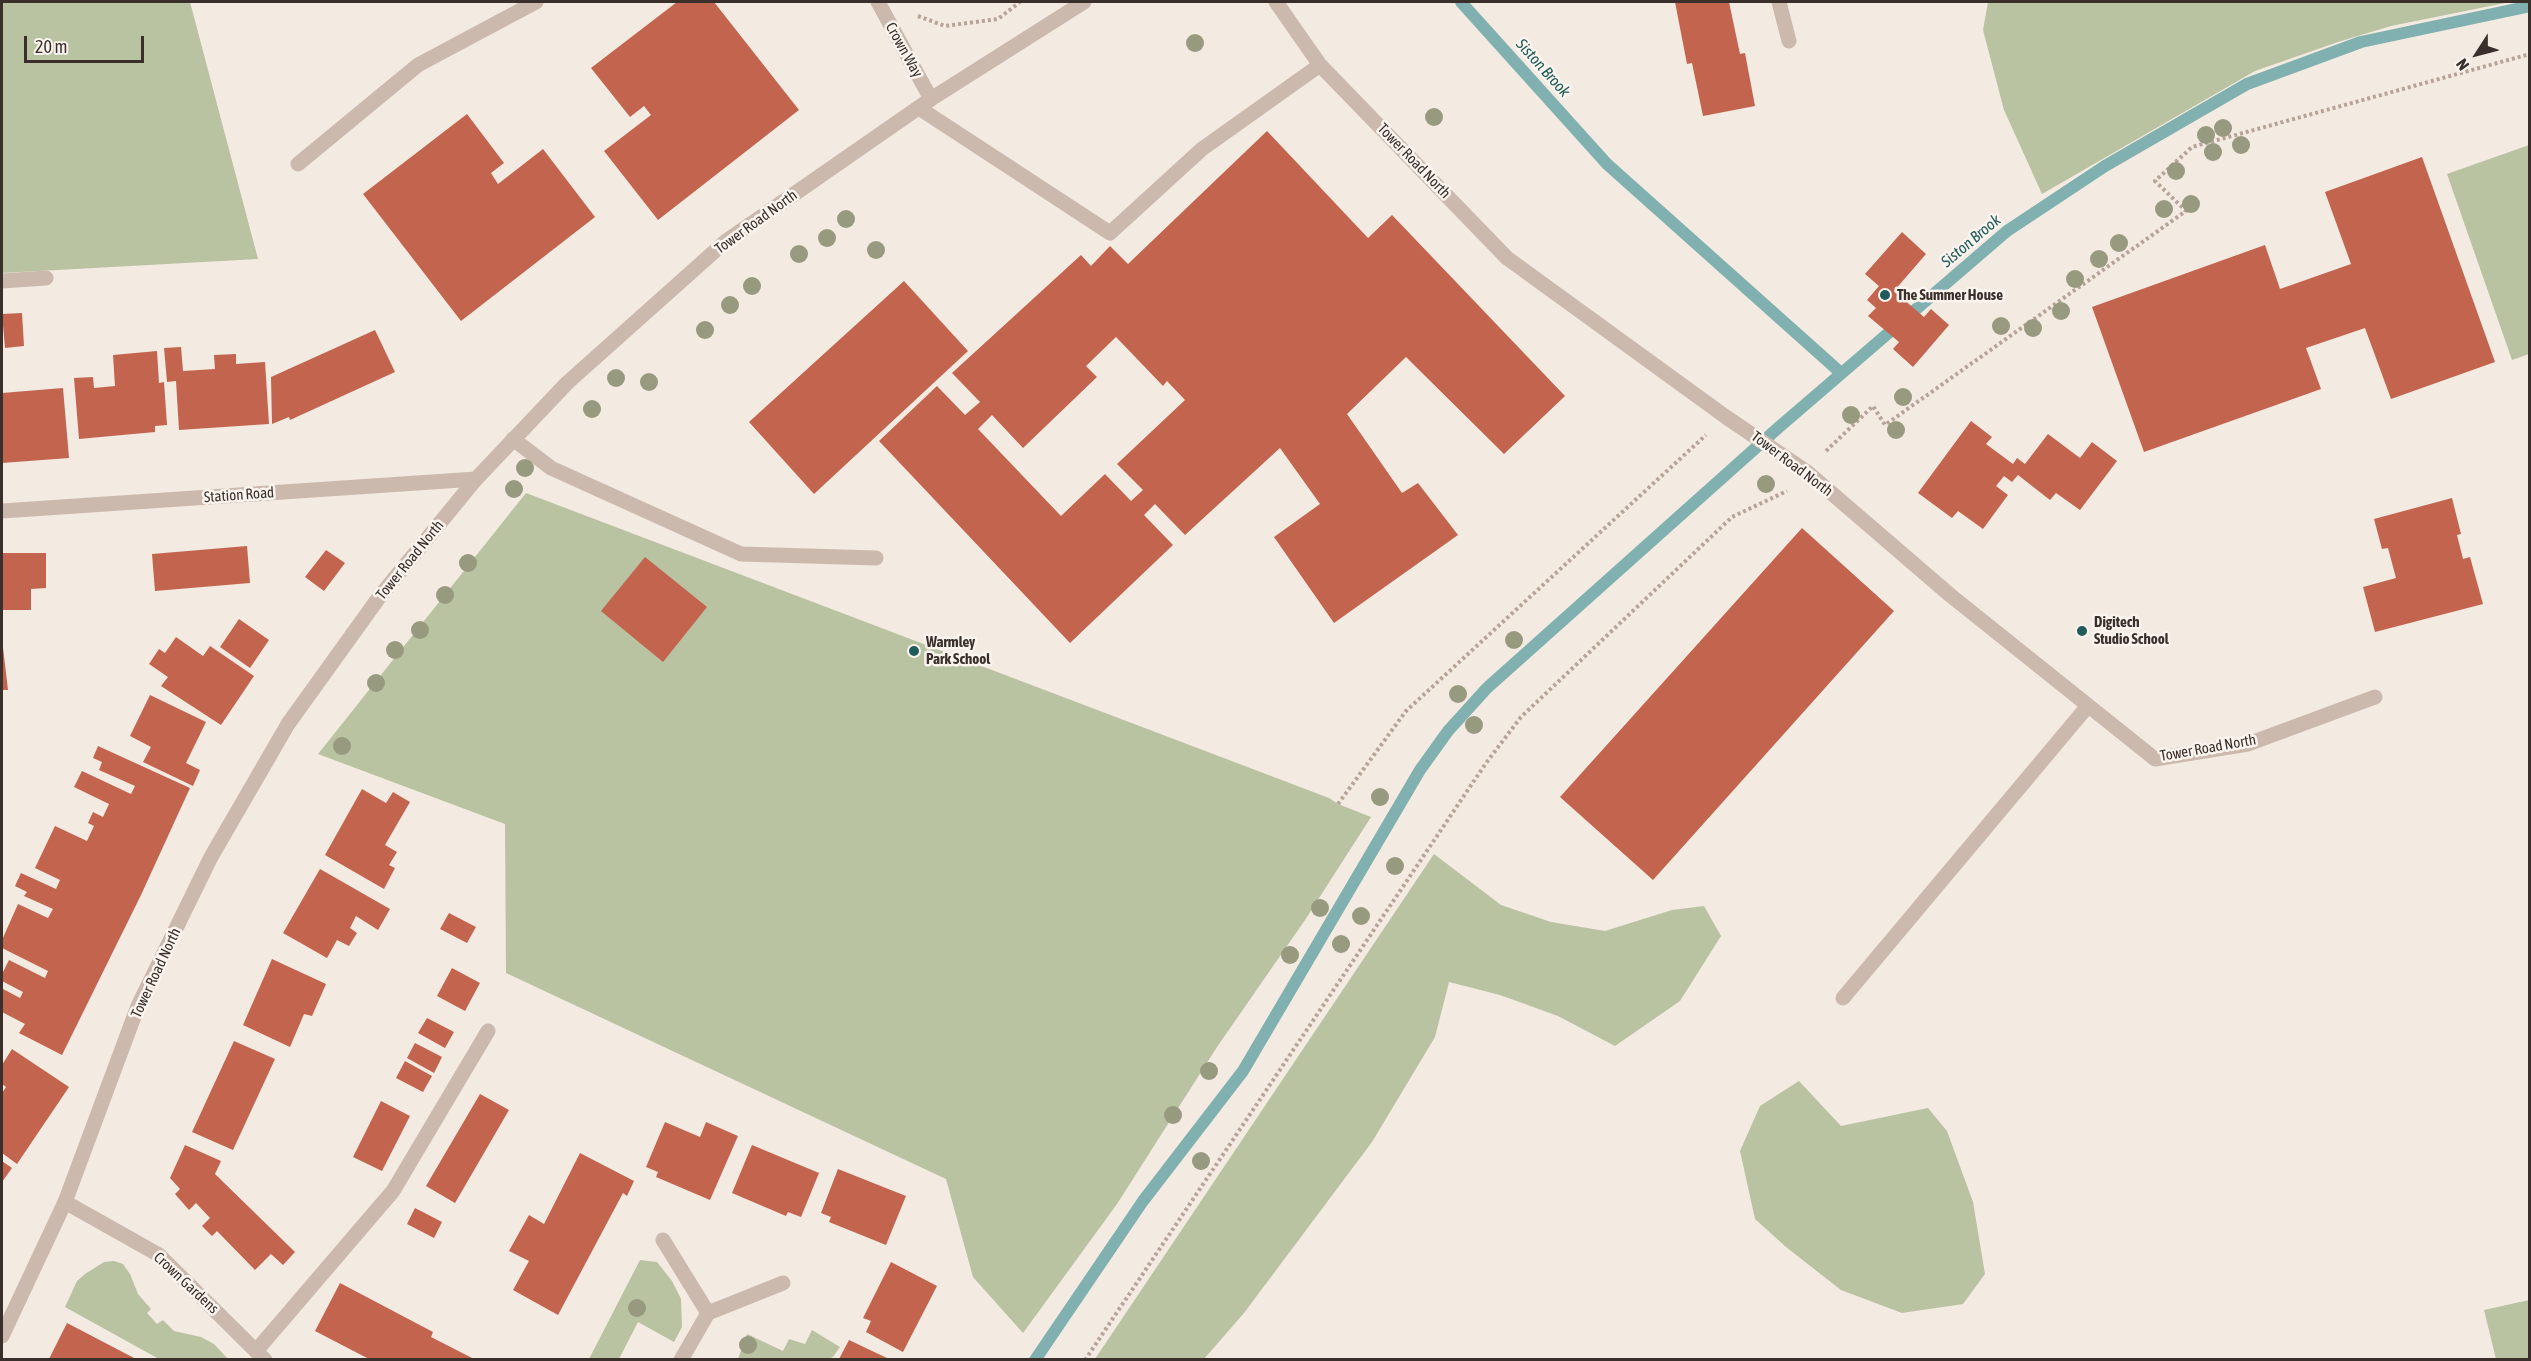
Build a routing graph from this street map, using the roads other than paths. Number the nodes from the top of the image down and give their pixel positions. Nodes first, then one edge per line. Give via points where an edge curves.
1 (536, 2) edge
2 (878, 2) edge
3 (1084, 2) edge
4 (1276, 2) edge
5 (1779, 2) edge
6 (1789, 41) dead end
7 (1320, 65) junction
8 (925, 103) junction
9 (298, 164) dead end
10 (46, 278) dead end
11 (2, 281) edge
12 (513, 439) junction
13 (476, 479) junction
14 (2, 511) edge
15 (876, 558) dead end
16 (2374, 697) dead end
17 (2087, 707) junction
18 (1843, 998) dead end
19 (488, 1031) dead end
20 (65, 1202) junction
21 (663, 1240) dead end
22 (783, 1283) dead end
23 (708, 1313) junction
24 (2, 1333) edge
25 (260, 1355) edge
26 (681, 1359) edge

1 - 9 street via 418,66
2 - 8 street, Crown Way
3 - 8 street, Tower Road North
4 - 7 street, Tower Road North
5 - 6 street
7 - 8 street via 1202,148 1110,233
7 - 17 street, Tower Road North via 1507,258 1801,468
8 - 12 street, Tower Road North via 725,242 567,383
10 - 11 street
12 - 13 street, Tower Road North
12 - 15 street via 552,468 741,555
13 - 14 street, Station Road
13 - 20 street, Tower Road North via 380,596 288,724 211,857 138,1006
16 - 17 street, Tower Road North via 2248,744 2155,759
17 - 18 street
19 - 25 street via 393,1191
20 - 24 street, Tower Road North
20 - 25 street, Crown Gardens via 159,1255
21 - 23 street
22 - 23 street
23 - 26 street

